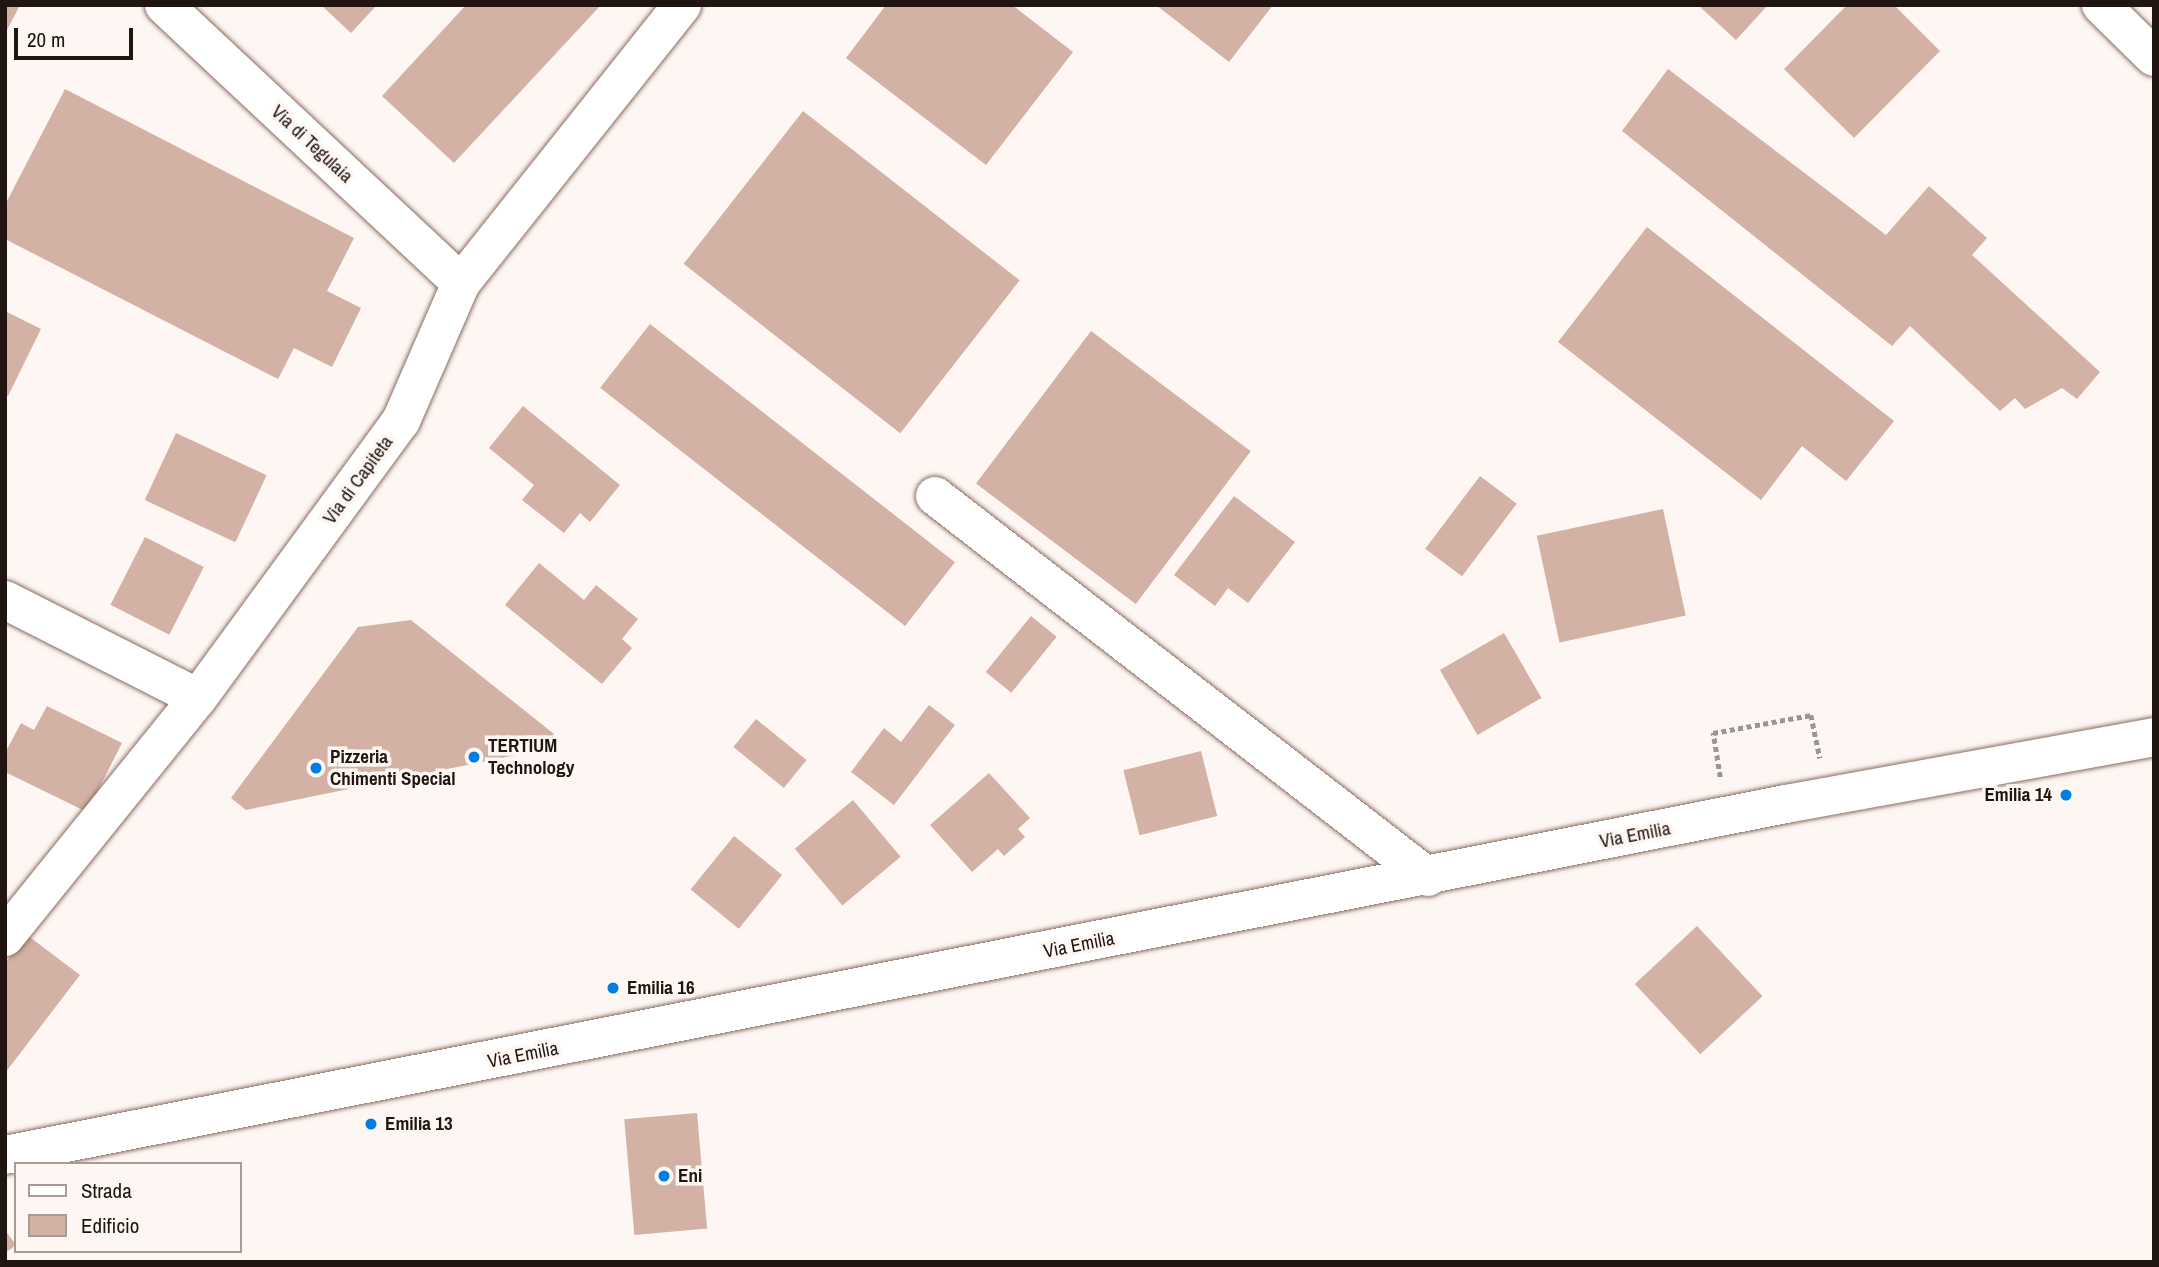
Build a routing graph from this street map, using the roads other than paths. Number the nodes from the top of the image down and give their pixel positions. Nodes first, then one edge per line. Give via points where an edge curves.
1 (164, 5) edge
2 (682, 5) edge
3 (2101, 5) edge
4 (2154, 57) edge
5 (461, 283) junction
6 (935, 496) dead end
7 (5, 600) edge
8 (198, 698) junction
9 (2154, 737) edge
10 (1428, 877) junction
11 (5, 937) edge
12 (5, 1155) edge

1 - 5 main road, Via di Tegulaia
2 - 5 main road, Via di Capiteta
3 - 4 main road
5 - 8 main road, Via di Capiteta via 401,421
6 - 10 main road
7 - 8 main road
8 - 11 main road, Via di Capiteta
9 - 10 main road, Via Emilia
10 - 12 main road, Via Emilia

